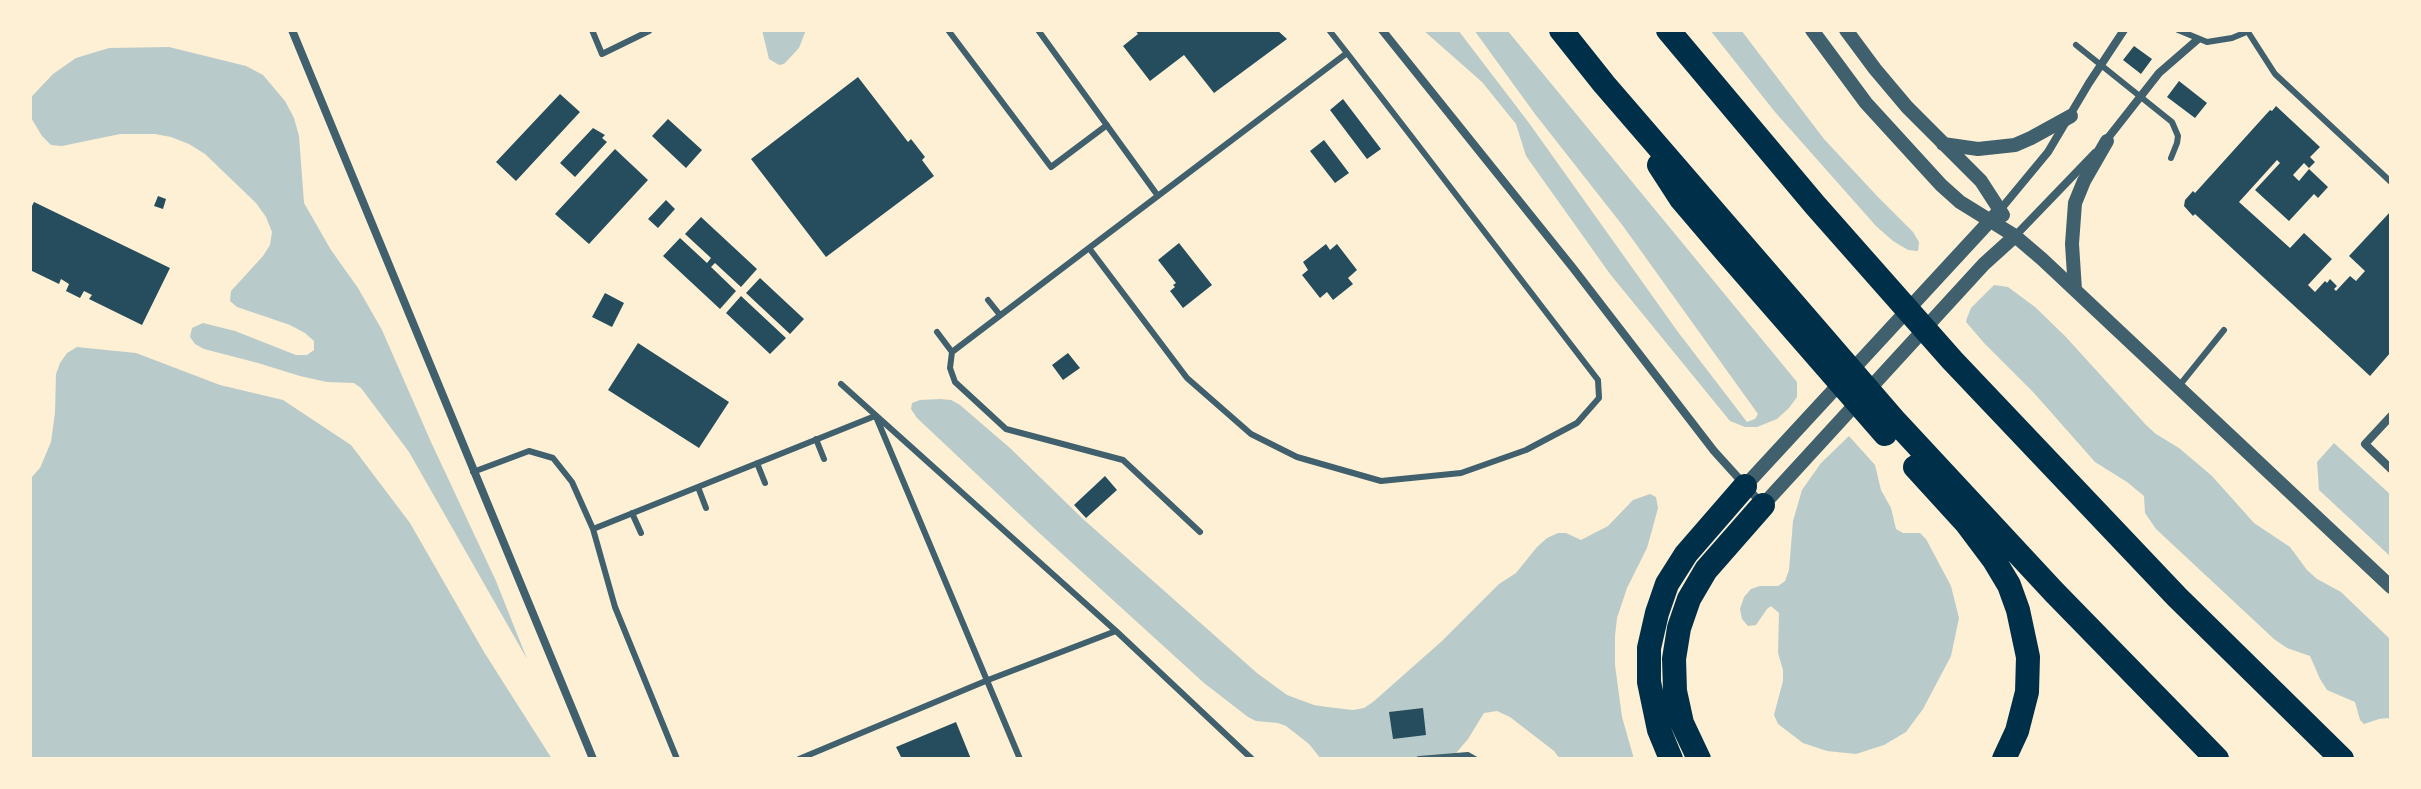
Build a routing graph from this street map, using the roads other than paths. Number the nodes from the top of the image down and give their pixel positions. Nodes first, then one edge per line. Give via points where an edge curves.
1 (292, 30) edge
2 (592, 30) edge
3 (948, 30) edge
4 (1038, 30) edge
5 (1329, 30) edge
6 (1382, 30) edge
7 (1561, 30) edge
8 (1668, 30) edge
9 (1812, 30) edge
10 (1846, 30) edge
11 (2124, 30) edge
12 (2178, 30) edge
13 (649, 31) edge
14 (2249, 31) edge
15 (2197, 40) junction
16 (2076, 45) dead end
17 (1347, 53) junction
18 (2101, 65) junction
19 (2141, 96) junction
20 (2071, 116) junction
21 (1107, 125) junction
22 (2107, 141) junction
23 (1942, 144) junction
24 (2171, 158) dead end
25 (2391, 182) edge
26 (1158, 196) junction
27 (1994, 215) junction
28 (2015, 236) junction
29 (1089, 248) junction
30 (2075, 290) junction
31 (988, 300) dead end
32 (1000, 315) junction
33 (2224, 330) dead end
34 (937, 332) dead end
35 (952, 352) junction
36 (841, 384) dead end
37 (2178, 387) junction
38 (875, 416) junction
39 (2391, 416) edge
40 (1890, 428) junction
41 (816, 439) junction
42 (824, 459) dead end
43 (757, 463) junction
44 (2391, 469) edge
45 (473, 472) junction
46 (765, 483) dead end
47 (1745, 486) junction
48 (698, 487) junction
49 (1763, 505) junction
50 (706, 508) dead end
51 (632, 513) junction
52 (593, 529) junction
53 (1200, 532) dead end
54 (641, 533) dead end
55 (2391, 587) edge
56 (1116, 631) junction
57 (988, 680) junction
58 (593, 759) edge
59 (677, 759) edge
60 (799, 759) edge
61 (1020, 759) edge
62 (1252, 759) edge
63 (1419, 759) edge
64 (1475, 759) edge
65 (1671, 759) edge
66 (1699, 759) edge
67 (2004, 759) edge
68 (2217, 759) edge
69 (2342, 759) edge

1 - 45 street
2 - 13 lane via 602,54
3 - 21 lane via 1051,167
4 - 21 lane
5 - 17 lane
6 - 47 street
7 - 40 highway via 1681,199
8 - 69 highway via 1952,360 2177,597
9 - 27 street via 1859,95 1921,165 1960,202
10 - 23 street
11 - 18 street
12 - 15 lane
14 - 15 lane via 2215,42
14 - 25 lane via 2275,74
15 - 19 street
16 - 18 lane
17 - 26 lane
17 - 29 lane via 1598,380 1599,398 1577,423 1526,450 1461,473 1381,481 1297,457 1251,434 1187,378
18 - 19 lane
18 - 20 street
19 - 22 street
19 - 24 lane via 2176,129
20 - 23 street via 2015,145 1978,149
20 - 27 street
21 - 26 lane
22 - 28 street
22 - 30 street via 2075,203
23 - 27 street via 1981,181
26 - 29 lane
27 - 28 street
27 - 47 street
28 - 30 street
28 - 49 street
29 - 32 lane
30 - 37 street
31 - 32 lane
32 - 35 lane
33 - 37 lane
34 - 35 lane
35 - 53 lane via 955,382 1006,429 1123,460
36 - 38 lane
37 - 55 street
38 - 41 lane
38 - 56 lane
38 - 57 lane
39 - 44 street via 2365,444
40 - 67 highway via 1978,538 2014,597 2028,657 2027,692
40 - 68 highway
41 - 42 lane
41 - 43 lane
43 - 46 lane
43 - 48 lane
45 - 52 lane via 529,451 553,458 572,482
45 - 58 street
47 - 49 street
47 - 65 highway via 1676,569 1652,630 1649,682
48 - 50 lane
48 - 51 lane
49 - 66 highway via 1706,570 1679,628 1675,691 1682,723
51 - 52 lane
51 - 54 lane
52 - 59 lane via 615,607
56 - 57 lane
56 - 62 lane
57 - 60 lane
57 - 61 lane
63 - 64 lane

